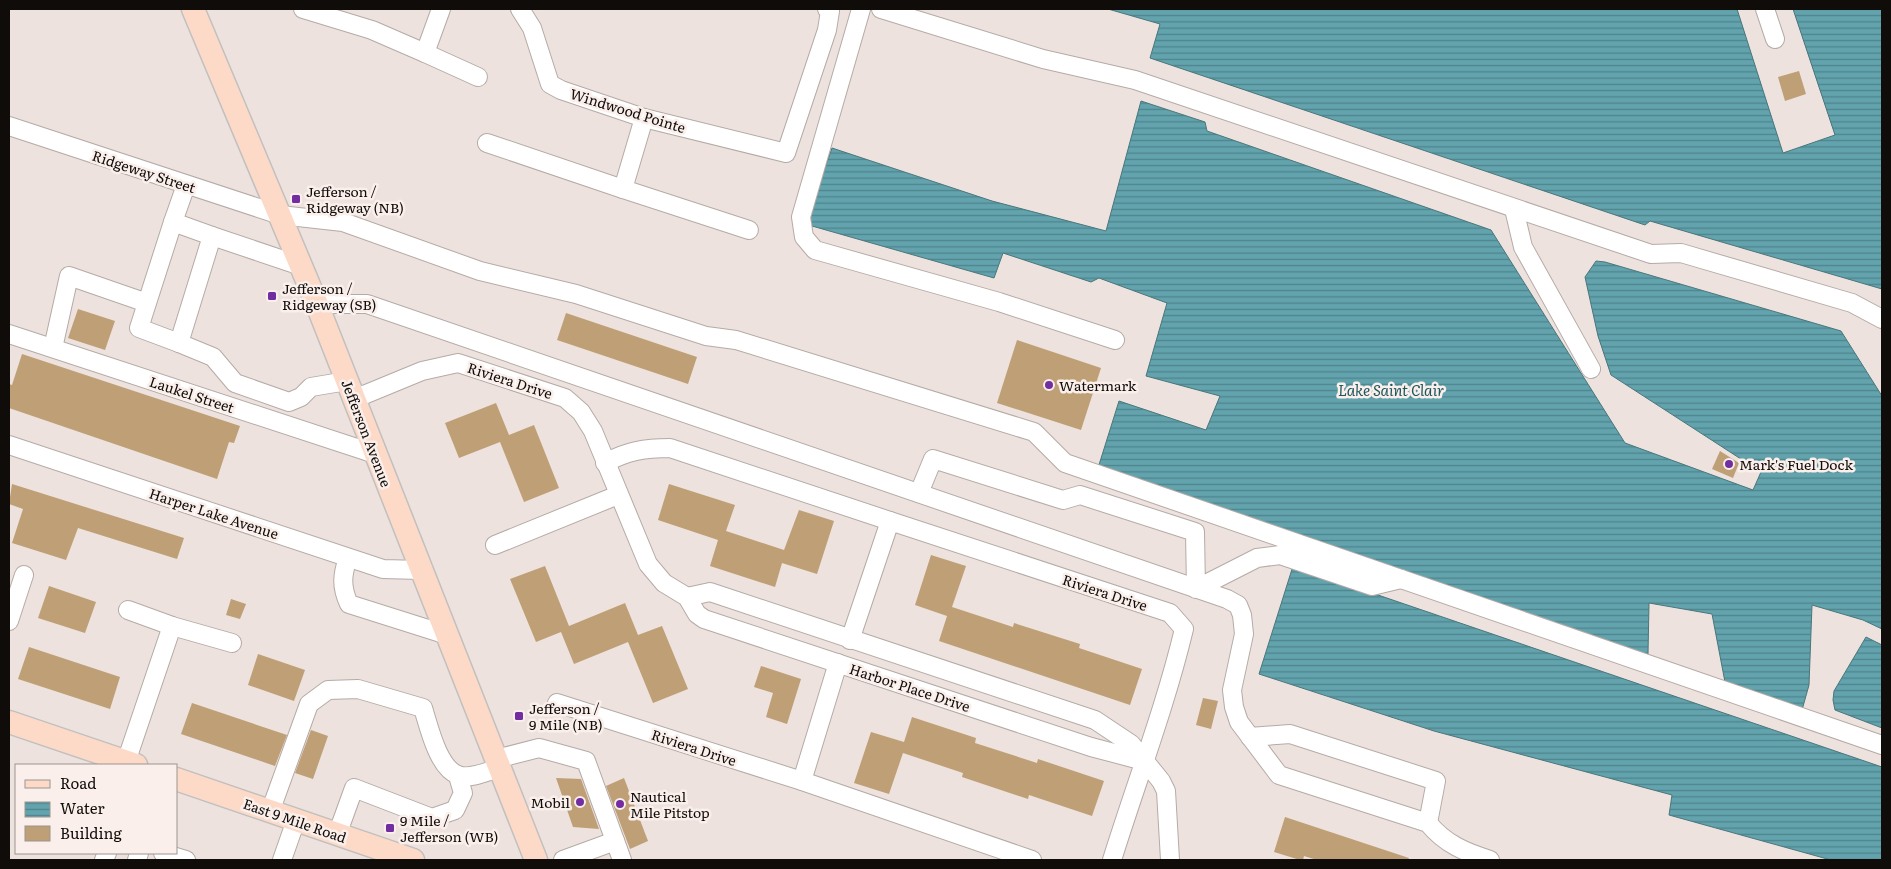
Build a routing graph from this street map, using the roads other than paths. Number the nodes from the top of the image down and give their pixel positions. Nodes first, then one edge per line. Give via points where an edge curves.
1 (303, 9) edge
2 (440, 9) edge
3 (520, 9) edge
4 (827, 9) edge
5 (861, 9) edge
6 (1765, 9) edge
7 (195, 10) edge
8 (887, 11) edge
9 (856, 27) junction
10 (1775, 39) dead end
11 (426, 52) junction
12 (478, 77) dead end
13 (644, 118) junction
14 (9, 126) edge
15 (487, 143) dead end
16 (186, 185) junction
17 (623, 189) junction
18 (1514, 208) junction
19 (280, 215) junction
20 (173, 222) junction
21 (749, 230) dead end
22 (212, 236) junction
23 (301, 266) junction
24 (147, 303) junction
25 (316, 304) junction
26 (1882, 319) edge
27 (9, 334) edge
28 (1115, 340) dead end
29 (179, 343) junction
30 (53, 348) junction
31 (1591, 369) dead end
32 (350, 390) junction
33 (9, 445) edge
34 (376, 454) junction
35 (606, 462) junction
36 (919, 493) junction
37 (618, 495) junction
38 (890, 521) junction
39 (495, 545) dead end
40 (348, 558) junction
41 (421, 570) junction
42 (24, 575) dead end
43 (1401, 579) junction
44 (1196, 589) junction
45 (687, 597) junction
46 (128, 610) dead end
47 (9, 621) edge
48 (172, 626) junction
49 (446, 635) junction
50 (850, 640) junction
51 (232, 643) dead end
52 (838, 663) junction
53 (557, 703) dead end
54 (9, 722) edge
55 (1250, 737) junction
56 (1882, 746) edge
57 (1144, 761) junction
58 (131, 764) edge
59 (498, 764) junction
60 (458, 776) junction
61 (178, 780) edge
62 (802, 781) junction
63 (270, 812) junction
64 (296, 820) junction
65 (1428, 824) junction
66 (337, 835) junction
67 (615, 840) junction
68 (166, 854) edge
69 (186, 860) edge
70 (282, 860) edge
71 (413, 860) edge
72 (536, 860) edge
73 (564, 860) edge
74 (622, 860) edge
75 (1032, 860) edge
76 (1112, 860) edge
77 (1170, 860) edge
78 (1490, 860) edge

1 - 11 street via 372,30
2 - 11 street
3 - 13 street, Windwood Pointe via 532,28 550,84
4 - 13 street, Windwood Pointe via 830,11 827,30 786,153
5 - 9 street
6 - 10 street
7 - 19 main road, Jefferson Avenue
8 - 9 street
8 - 18 street via 1044,60 1135,80
9 - 28 street via 801,217 804,237 815,250 999,302
11 - 12 street
13 - 17 street
14 - 16 street, Ridgeway Street
15 - 17 street
16 - 19 street, Ridgeway Street
16 - 20 street
17 - 21 street
18 - 26 street via 1651,254 1680,253 1852,303
18 - 31 street via 1523,247
19 - 23 main road, Jefferson Avenue
19 - 43 street, Ridgeway Street via 343,222 480,271 576,294 706,336 736,340 1034,432 1064,463
20 - 22 street
20 - 24 street
22 - 23 street
22 - 29 street
23 - 25 main road, Jefferson Avenue
24 - 29 street via 139,328
24 - 30 street via 69,276
25 - 32 main road, Jefferson Avenue
25 - 36 street via 367,304
27 - 30 street, Laukel Street
29 - 32 street, Riviera Drive via 213,358 235,383 288,402 301,397 311,386
30 - 34 street, Laukel Street
32 - 34 main road, Jefferson Avenue
32 - 35 street, Riviera Drive via 458,363 566,398 581,412 593,431
33 - 40 street, Harper Lake Avenue
34 - 41 main road, Jefferson Avenue
35 - 37 street, Riviera Drive
35 - 38 street, Riviera Drive via 625,452 670,448
36 - 44 street
36 - 44 street via 933,459 1062,500 1080,495 1195,532
37 - 39 street
37 - 45 street, Riviera Drive via 648,564 664,583
38 - 50 street
38 - 57 street, Riviera Drive via 1170,613 1178,620 1184,629 1161,716
40 - 41 street, Harper Lake Avenue via 383,569
40 - 49 street via 342,576 350,604
41 - 49 main road, Jefferson Avenue
42 - 47 street
43 - 44 street via 1372,586 1280,555 1256,558
43 - 56 street, Ridgeway Street
44 - 55 street via 1228,599 1238,605 1242,615 1244,634 1232,690 1239,722
45 - 50 street via 710,592
45 - 52 street, Harbor Place Drive via 697,614 704,618
46 - 48 street
48 - 51 street
48 - 58 street
49 - 59 main road, Jefferson Avenue
50 - 57 street via 1095,720 1131,744
52 - 57 street, Harbor Place Drive via 1091,747
52 - 62 street
53 - 62 street, Riviera Drive
54 - 58 main road
55 - 65 street via 1279,775
55 - 65 street via 1290,734 1436,782
57 - 76 street, Riviera Drive
57 - 77 street via 1166,791
59 - 60 street via 474,775
59 - 67 street via 539,748 586,761
59 - 72 main road, Jefferson Avenue
60 - 63 street via 443,764 423,708 358,689 328,690 310,704
60 - 66 street via 463,793 455,810 432,818 354,788
61 - 63 main road, East 9 Mile Road
62 - 75 street, Riviera Drive
63 - 64 main road, East 9 Mile Road
64 - 66 main road, East 9 Mile Road
64 - 70 street
65 - 78 street via 1437,835 1460,850
66 - 71 main road, East 9 Mile Road
67 - 73 street
67 - 74 street
68 - 69 street

